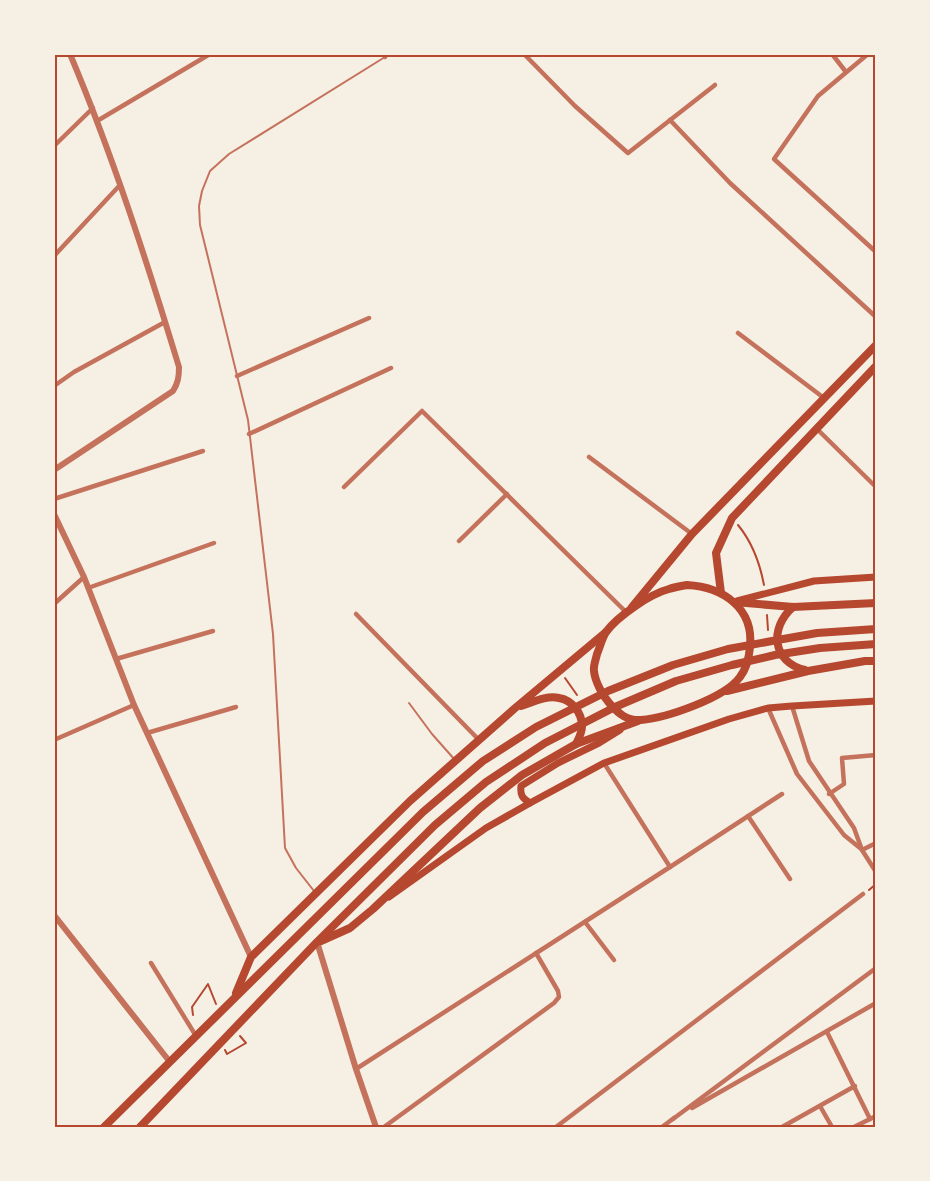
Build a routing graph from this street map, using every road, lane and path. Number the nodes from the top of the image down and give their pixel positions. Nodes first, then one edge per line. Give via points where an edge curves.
1 (70, 54) edge
2 (210, 54) edge
3 (524, 54) edge
4 (832, 54) edge
5 (868, 54) edge
6 (386, 55) edge
7 (846, 72) junction
8 (715, 85) dead end
9 (93, 108) junction
10 (97, 120) junction
11 (670, 120) junction
12 (54, 146) edge
13 (120, 185) junction
14 (876, 252) edge
15 (54, 256) edge
16 (876, 317) edge
17 (369, 318) dead end
18 (165, 322) junction
19 (738, 333) dead end
20 (876, 345) edge
21 (876, 366) edge
22 (391, 368) dead end
23 (237, 376) junction
24 (54, 386) edge
25 (824, 398) junction
26 (817, 429) junction
27 (249, 434) junction
28 (203, 451) dead end
29 (589, 457) dead end
30 (54, 470) edge
31 (344, 487) dead end
32 (876, 487) edge
33 (507, 494) junction
34 (54, 499) edge
35 (54, 514) edge
36 (732, 518) junction
37 (692, 534) junction
38 (459, 541) dead end
39 (214, 543) dead end
40 (84, 577) junction
41 (876, 577) edge
42 (88, 588) junction
43 (721, 593) junction
44 (766, 594) junction
45 (734, 602) junction
46 (876, 603) edge
47 (54, 604) edge
48 (767, 605) junction
49 (793, 607) junction
50 (628, 611) junction
51 (356, 614) dead end
52 (876, 629) edge
53 (213, 631) dead end
54 (768, 631) dead end
55 (606, 632) junction
56 (876, 644) edge
57 (116, 659) junction
58 (876, 661) edge
59 (560, 671) junction
60 (808, 671) junction
61 (723, 692) junction
62 (580, 698) dead end
63 (876, 701) edge
64 (409, 703) dead end
65 (134, 705) junction
66 (792, 706) junction
67 (236, 707) dead end
68 (768, 708) junction
69 (514, 709) junction
70 (641, 720) junction
71 (632, 723) junction
72 (147, 733) junction
73 (54, 740) edge
74 (479, 740) junction
75 (576, 744) junction
76 (876, 754) edge
77 (454, 760) junction
78 (604, 764) junction
79 (782, 794) dead end
80 (829, 794) junction
81 (530, 803) junction
82 (748, 816) junction
83 (876, 843) edge
84 (862, 850) junction
85 (670, 867) junction
86 (876, 872) edge
87 (790, 879) dead end
88 (316, 893) junction
89 (863, 894) dead end
90 (373, 909) junction
91 (54, 915) edge
92 (585, 922) junction
93 (317, 942) junction
94 (536, 953) junction
95 (251, 957) junction
96 (614, 960) dead end
97 (151, 963) dead end
98 (876, 968) edge
99 (208, 984) dead end
100 (233, 998) junction
101 (876, 1003) edge
102 (192, 1007) dead end
103 (827, 1032) junction
104 (196, 1036) junction
105 (246, 1043) dead end
106 (227, 1054) dead end
107 (170, 1062) junction
108 (356, 1069) junction
109 (855, 1086) junction
110 (820, 1106) junction
111 (876, 1116) edge
112 (673, 1119) junction
113 (870, 1119) junction
114 (104, 1127) edge
115 (140, 1127) edge
116 (376, 1127) edge
117 (384, 1127) edge
118 (556, 1127) edge
119 (662, 1127) edge
120 (782, 1127) edge
121 (832, 1127) edge
122 (854, 1127) edge

1 - 9 street
2 - 10 street
3 - 11 street via 628,153
4 - 7 street
5 - 7 street
6 - 23 lane via 229,154 210,171 199,206 200,225
7 - 14 street via 818,96 774,159
8 - 11 street
9 - 10 street
9 - 12 street
10 - 13 street
11 - 16 street via 730,183
13 - 15 street
13 - 18 street
17 - 23 street
18 - 24 street
18 - 30 street via 179,367 173,391
19 - 25 street
20 - 25 main road
21 - 26 main road
22 - 27 street
23 - 27 lane
25 - 37 main road
26 - 32 street
26 - 36 main road
27 - 88 lane via 273,634 285,848
28 - 34 street
29 - 37 street
31 - 33 street via 422,411
33 - 38 street
33 - 50 street
35 - 40 street
36 - 43 main road via 716,553
36 - 44 path via 761,567
37 - 50 main road
39 - 42 street
40 - 42 street
40 - 47 street
41 - 44 main road via 814,581
42 - 57 street
43 - 45 main road
43 - 50 main road via 687,585 668,589
44 - 45 main road
45 - 48 main road
45 - 61 main road via 748,624 749,660 740,677
46 - 49 main road
48 - 49 main road
48 - 54 path
49 - 60 main road via 780,623 778,644 789,662
50 - 55 main road
51 - 74 street
52 - 100 main road via 817,633 673,664 608,690 536,727 483,761 423,812
53 - 57 street
55 - 59 main road
55 - 70 main road via 594,671 599,686 618,714
56 - 93 main road via 775,655 676,681 615,706 545,743 486,782 435,825
57 - 65 street
58 - 60 main road
59 - 62 path
59 - 69 main road
60 - 61 main road
61 - 70 main road via 686,708
63 - 66 main road
64 - 77 lane
65 - 72 street
65 - 73 street
66 - 68 main road
66 - 80 street via 809,761
67 - 72 street
68 - 78 main road
68 - 84 street via 797,774 844,835
69 - 74 main road
69 - 75 main road via 538,699 558,697 567,701 575,707 582,725
70 - 71 main road
71 - 75 main road
71 - 81 main road via 521,786 520,794
72 - 95 street
74 - 77 main road
75 - 90 main road via 522,775 480,807
76 - 80 street via 842,758 844,784
77 - 88 main road
78 - 81 main road
78 - 85 street
79 - 82 street
80 - 84 street via 854,828
81 - 90 main road via 486,828
82 - 85 street
82 - 87 street
83 - 84 street
84 - 86 street
85 - 92 street
88 - 95 main road
89 - 118 street
90 - 93 main road via 350,928
91 - 107 street
92 - 94 street
92 - 96 street
93 - 108 street
93 - 115 main road
94 - 108 street
94 - 117 street via 559,998
95 - 100 main road
97 - 104 street
98 - 112 street
99 - 102 path
100 - 104 main road
101 - 103 street
103 - 109 street
103 - 112 street
104 - 107 main road
105 - 106 path
107 - 114 main road
108 - 116 street
109 - 110 street
109 - 113 street
110 - 120 street
110 - 121 street
111 - 113 street
112 - 119 street
113 - 122 street

